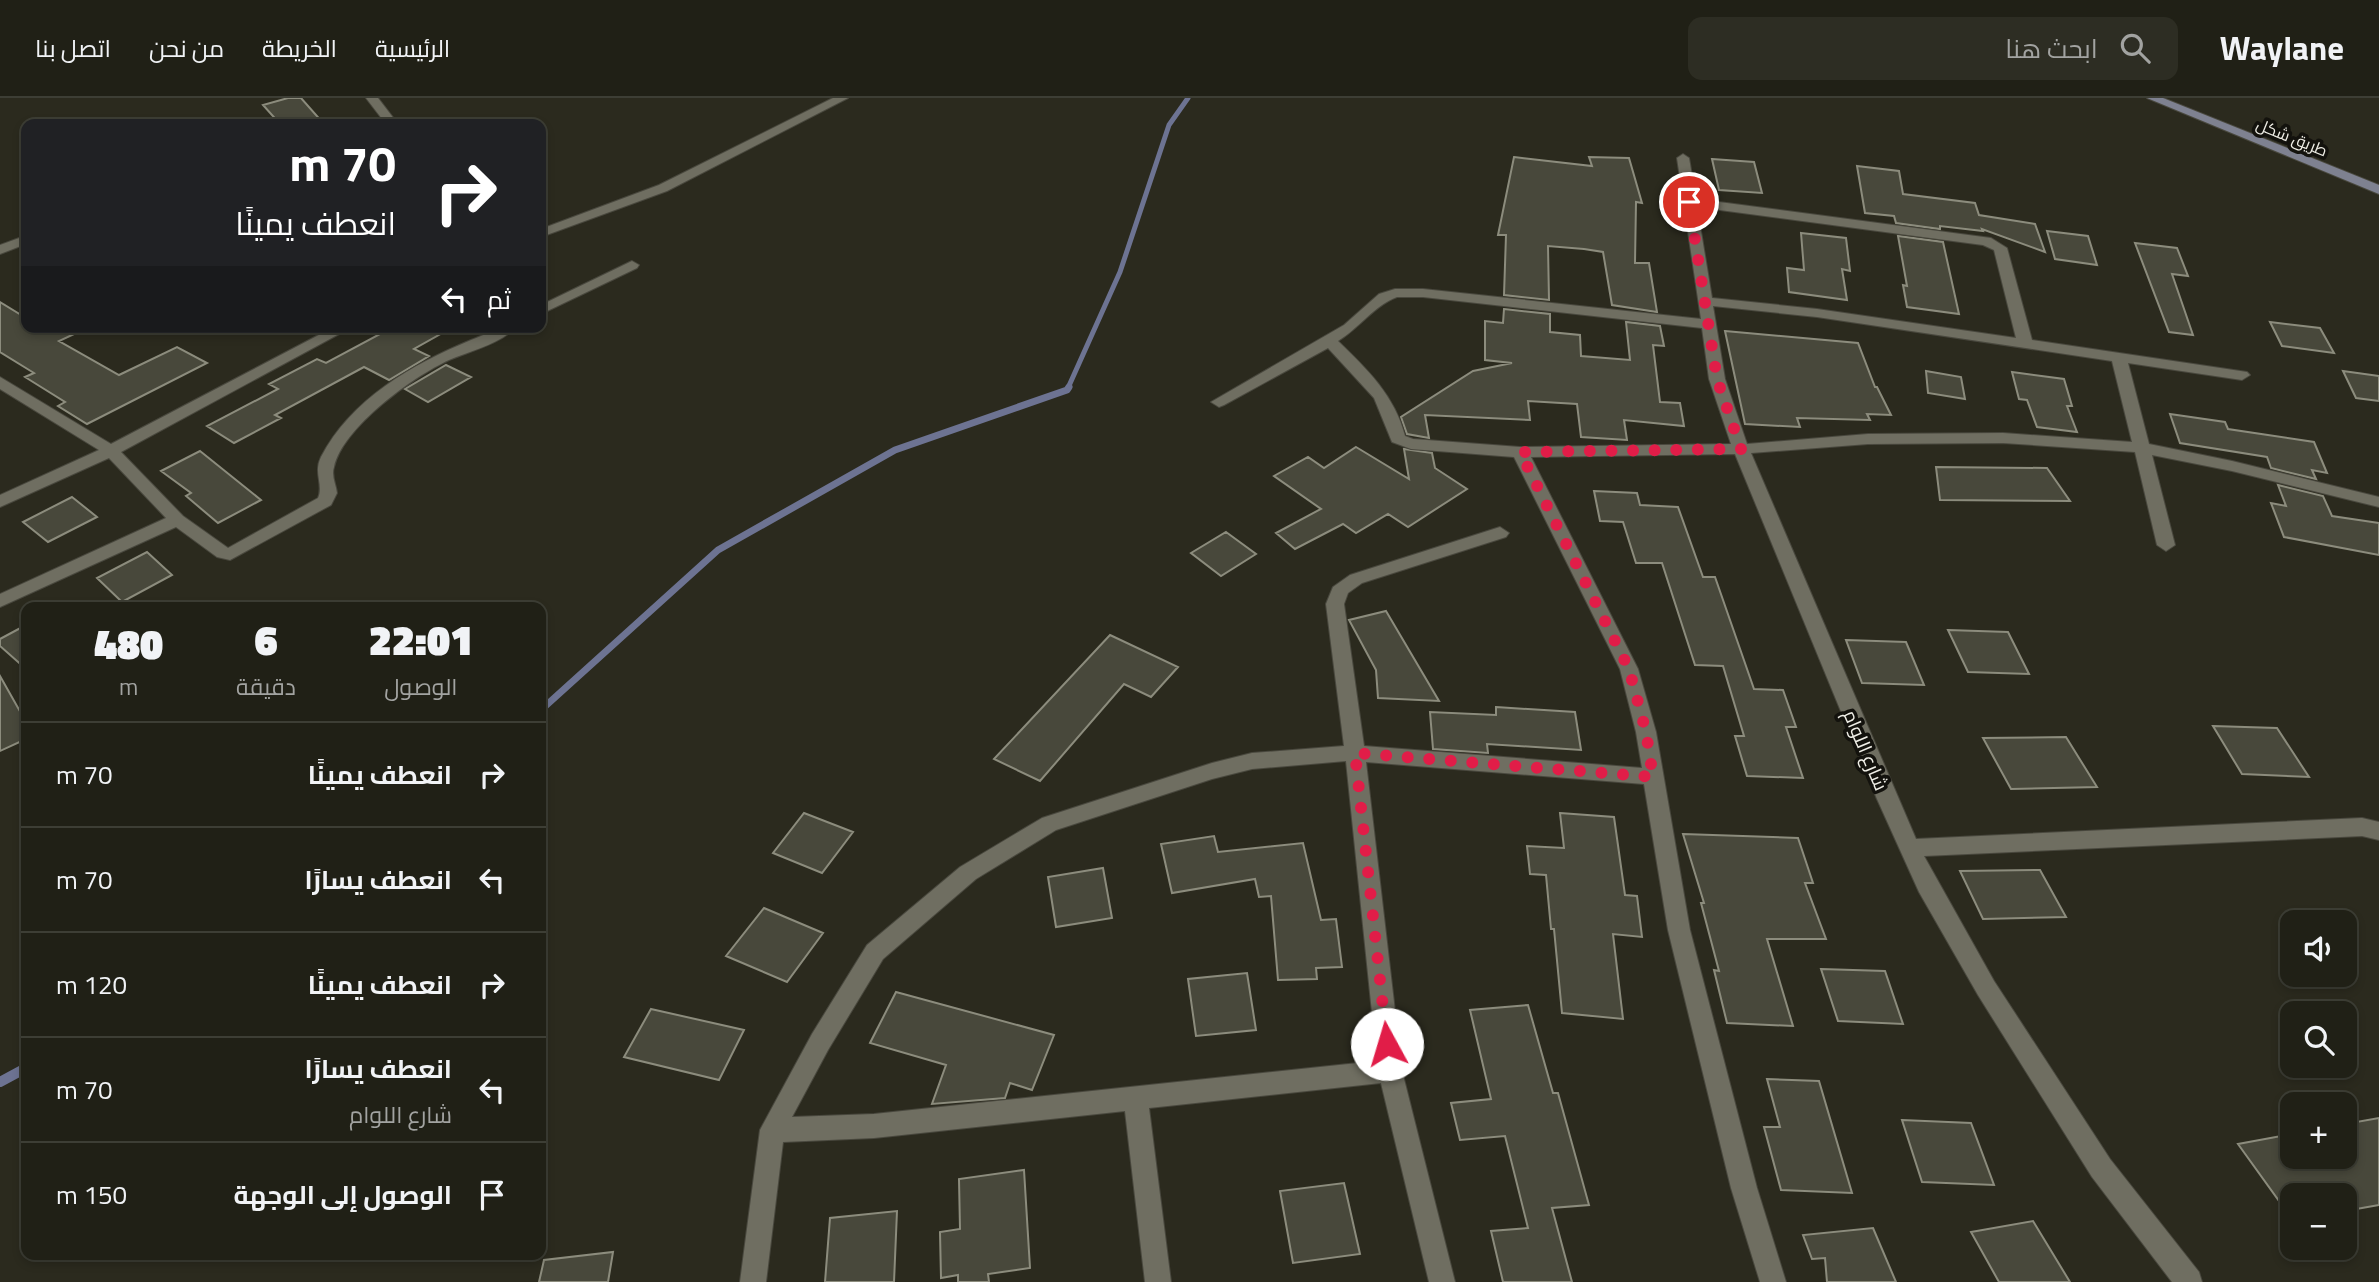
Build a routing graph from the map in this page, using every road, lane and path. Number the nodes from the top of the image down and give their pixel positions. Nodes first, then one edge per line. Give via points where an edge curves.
1 (372, 98) edge
2 (842, 98) edge
3 (2153, 98) edge
4 (388, 119) edge
5 (1683, 158) dead end
6 (2379, 190) edge
7 (1689, 202) junction
8 (546, 231) edge
9 (21, 241) edge
10 (0, 250) edge
11 (632, 265) dead end
12 (1704, 301) junction
13 (546, 308) edge
14 (1708, 324) junction
15 (334, 333) edge
16 (497, 333) edge
17 (1329, 341) junction
18 (2025, 343) junction
19 (2119, 357) junction
20 (2242, 375) dead end
21 (0, 382) edge
22 (1219, 402) dead end
23 (2142, 448) junction
24 (1741, 449) junction
25 (111, 451) junction
26 (1520, 452) junction
27 (0, 502) edge
28 (2379, 502) edge
29 (177, 520) junction
30 (1500, 533) dead end
31 (2166, 545) dead end
32 (0, 601) edge
33 (1355, 753) junction
34 (1653, 777) junction
35 (2379, 831) edge
36 (1910, 848) junction
37 (1390, 1071) junction
38 (1136, 1099) junction
39 (772, 1130) junction
40 (753, 1282) edge
41 (1158, 1282) edge
42 (1442, 1282) edge
43 (1773, 1282) edge
44 (2189, 1282) edge

1 - 4 street
2 - 8 street via 663,188
3 - 6 main road, طريق شكل
5 - 7 street, شارع اللوام
7 - 12 street, شارع اللوام
7 - 18 street via 1986,242 2000,248
9 - 10 street
11 - 13 street
12 - 14 street, شارع اللوام
12 - 18 street
14 - 17 street via 1395,293 1376,302
14 - 24 street, شارع اللوام via 1717,379
15 - 25 street
16 - 29 street via 407,376 365,411 337,443 325,468 329,493 320,505 230,554
17 - 22 street
17 - 26 street via 1366,376 1390,409 1401,441
18 - 19 street
19 - 20 street
19 - 23 street
21 - 25 street
23 - 24 street via 1937,438
23 - 28 street
23 - 31 street
24 - 26 street
24 - 36 street, شارع اللوام
25 - 27 street
25 - 29 street
26 - 34 street via 1629,669
29 - 32 street
30 - 33 street via 1342,586 1335,604
33 - 34 street
33 - 37 street
33 - 39 street via 1252,761 1212,771 1049,824 968,873 875,952
34 - 43 street via 1679,930 1744,1188
35 - 36 street via 2362,827
36 - 44 street, شارع اللوام via 1986,988 2101,1168
37 - 38 street
37 - 42 street
38 - 39 street via 874,1126
38 - 41 street
39 - 40 street

